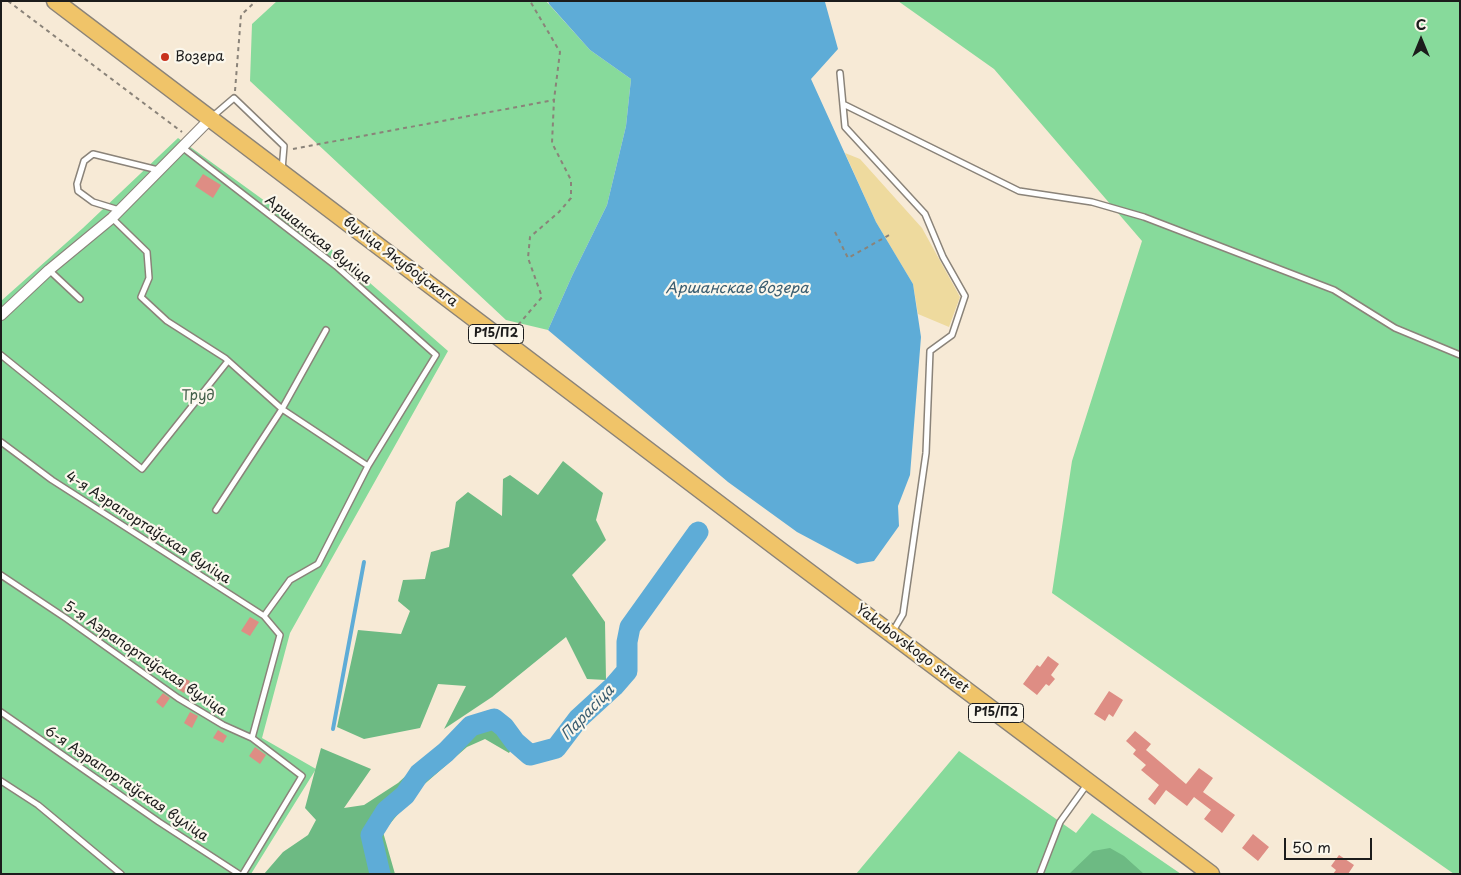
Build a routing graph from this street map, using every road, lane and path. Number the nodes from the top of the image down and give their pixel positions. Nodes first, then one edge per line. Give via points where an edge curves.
1 (8, 1) edge
2 (56, 1) edge
3 (256, 1) edge
4 (530, 1) edge
5 (840, 73) dead end
6 (234, 98) junction
7 (554, 100) junction
8 (843, 104) junction
9 (210, 119) junction
10 (190, 139) junction
11 (182, 147) junction
12 (283, 151) junction
13 (159, 170) junction
14 (282, 173) junction
15 (116, 214) junction
16 (835, 232) dead end
17 (891, 234) dead end
18 (50, 270) junction
19 (80, 299) dead end
20 (1, 315) edge
21 (326, 330) dead end
22 (505, 341) junction
23 (1, 355) edge
24 (1460, 355) edge
25 (228, 361) junction
26 (282, 409) junction
27 (1, 442) edge
28 (368, 466) junction
29 (216, 510) dead end
30 (1, 575) edge
31 (264, 616) junction
32 (891, 634) junction
33 (1, 712) edge
34 (252, 738) junction
35 (1, 781) edge
36 (1088, 783) junction
37 (120, 874) edge
38 (241, 874) edge
39 (1040, 874) edge
40 (1211, 874) edge

1 - 10 path
2 - 9 main road, Р15/П2
3 - 6 path via 241,15
4 - 7 path via 560,52
5 - 8 lane
6 - 9 lane
6 - 12 lane via 284,146
7 - 12 path
7 - 22 path via 552,143 571,180 571,198 530,237 528,258 542,297
8 - 24 lane via 1019,191 1092,202 1144,217 1334,290 1395,328
8 - 32 lane via 845,127 925,214 943,257 965,296 952,335 930,351 926,453 903,614
9 - 10 street
9 - 14 main road, вуліца Якубоўскага / Р15/П2
10 - 11 street
11 - 13 street
11 - 28 lane, Аршанская вуліца via 336,266 436,355
12 - 14 lane
13 - 15 street
13 - 15 lane via 93,154 84,161 76,184 78,192
14 - 22 main road, вуліца Якубоўскага / Р15/П2
15 - 18 street
15 - 25 lane via 147,252 149,278 141,297 167,321
16 - 17 path via 848,258
18 - 19 lane
18 - 20 street
21 - 26 lane
22 - 32 main road, Yakubovskogo street / Р15/П2
23 - 25 lane via 142,469
25 - 26 lane
26 - 28 lane
26 - 29 lane
27 - 31 lane, 4-я Аэрапортаўская вуліца via 52,480
28 - 31 lane via 318,564 290,580
30 - 34 lane, 5-я Аэрапортаўская вуліца via 178,698
31 - 34 lane, 4-я Аэрапортаўская вуліца via 280,635
32 - 36 main road, Yakubovskogo street / Р15/П2
33 - 38 lane, 6-я Аэрапортаўская вуліца via 159,822
34 - 38 lane, 5-я Аэрапортаўская вуліца via 302,776
35 - 37 lane via 38,805
36 - 39 lane via 1060,822
36 - 40 main road, Yakubovskogo street / Р15/П2

